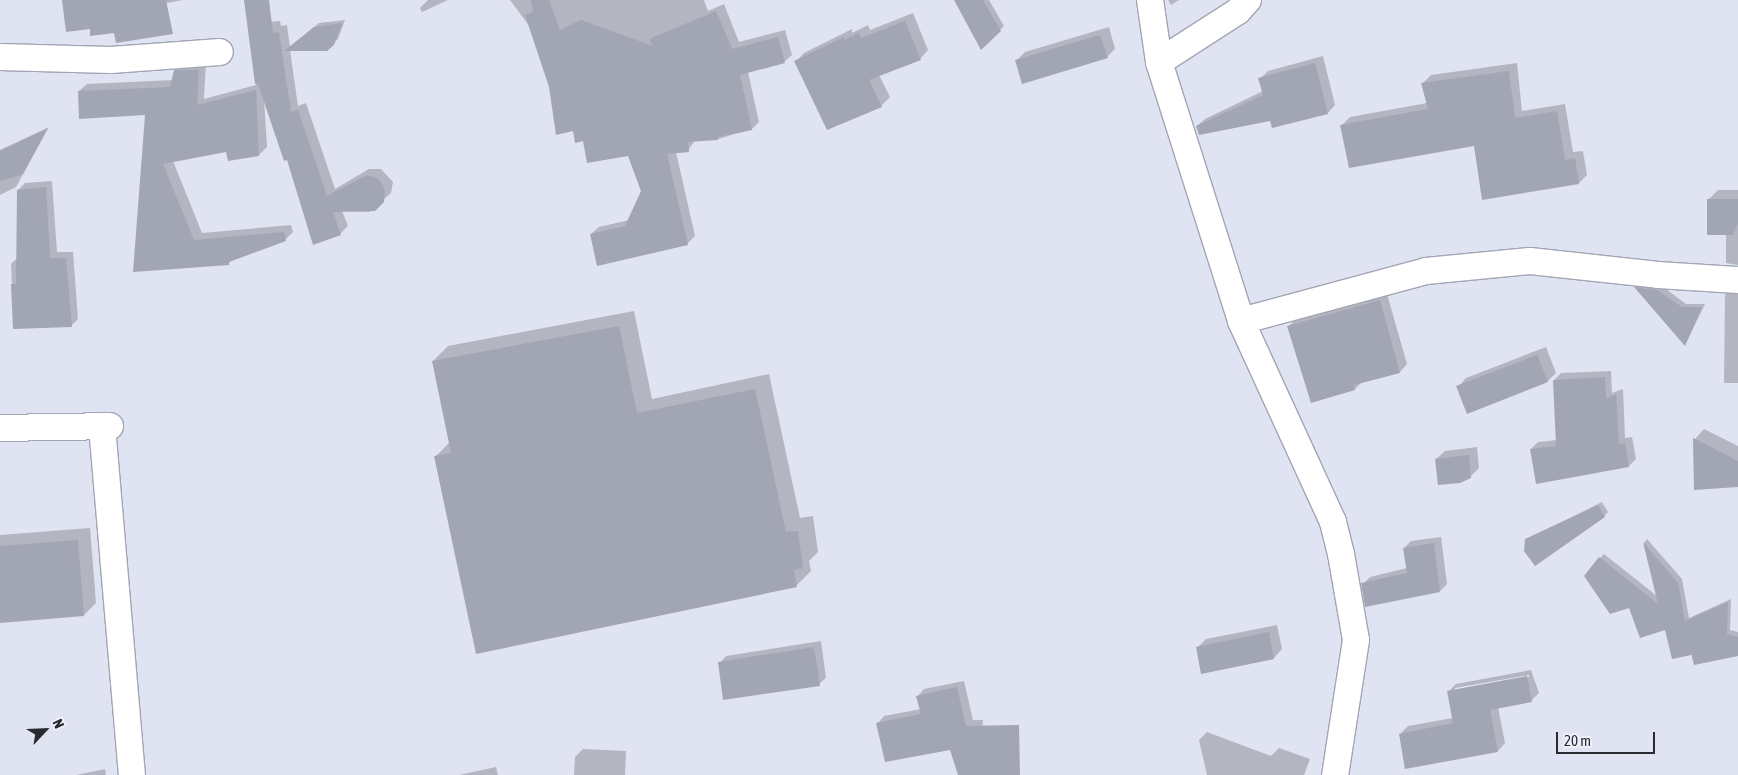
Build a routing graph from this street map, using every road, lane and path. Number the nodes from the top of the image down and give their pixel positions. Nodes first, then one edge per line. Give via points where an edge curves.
1 (1150, 0) edge
2 (1248, 0) edge
3 (220, 52) dead end
4 (0, 57) edge
5 (1159, 62) junction
6 (1738, 280) edge
7 (1241, 320) junction
8 (0, 428) edge
9 (132, 775) edge
10 (1335, 775) edge

1 - 5 street
2 - 5 street via 1238,11
3 - 4 street via 111,60
5 - 7 street
6 - 7 street via 1530,261 1426,271
7 - 10 street via 1333,522 1341,554 1356,640
8 - 9 street via 106,426

